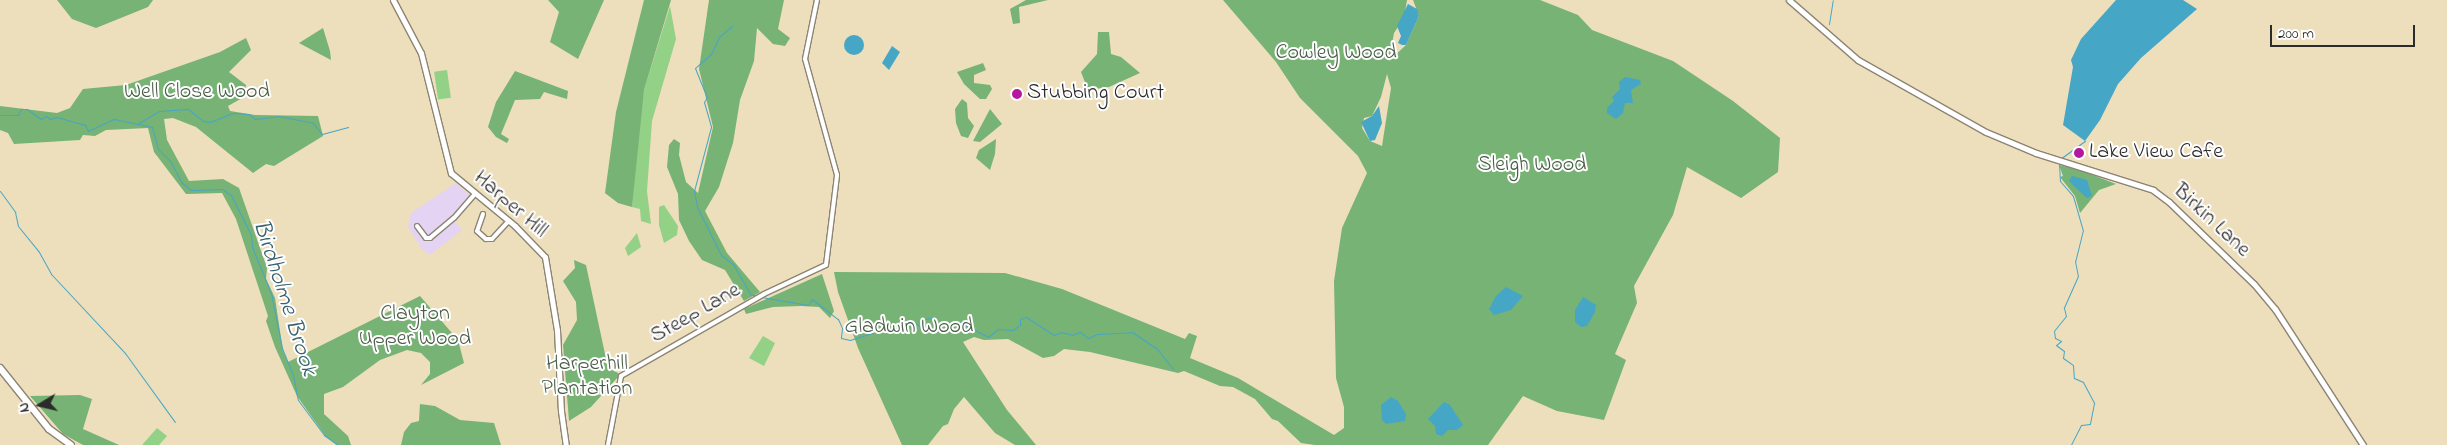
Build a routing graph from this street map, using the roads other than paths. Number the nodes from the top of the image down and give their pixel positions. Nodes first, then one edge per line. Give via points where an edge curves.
1 (393, 0) edge
2 (817, 0) edge
3 (1789, 0) edge
4 (475, 194) junction
5 (483, 214) dead end
6 (509, 220) junction
7 (417, 226) dead end
8 (0, 368) edge
9 (71, 445) edge
10 (566, 445) edge
11 (608, 445) edge
12 (2363, 445) edge

1 - 4 street, Harper Hill via 421,53 451,173
2 - 11 street, Steep Lane via 805,59 837,175 826,265 764,294 621,376
3 - 12 street, Birkin Lane via 1840,47 1999,139 2153,190 2195,226 2276,309
4 - 6 street, Harper Hill
4 - 7 street via 430,238 426,238
5 - 6 street via 477,231 486,239 492,239
6 - 10 street, Harper Hill via 534,243 548,264
8 - 9 main road via 49,429

